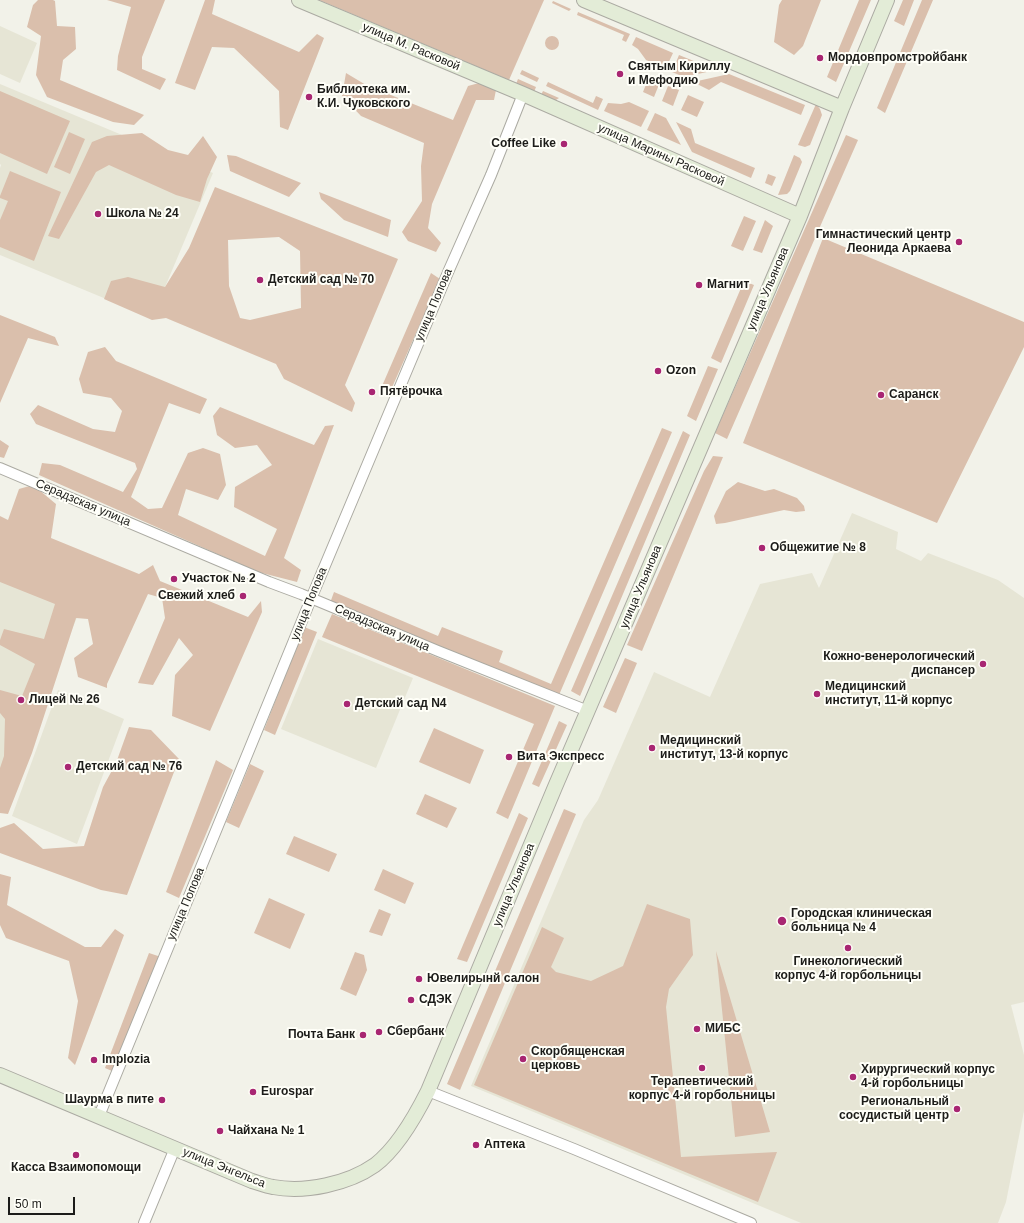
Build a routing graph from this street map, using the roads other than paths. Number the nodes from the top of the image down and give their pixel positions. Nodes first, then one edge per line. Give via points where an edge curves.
1 (299, 0) edge
2 (584, 0) edge
3 (888, 0) edge
4 (523, 94) junction
5 (842, 108) junction
6 (800, 216) junction
7 (0, 468) edge
8 (312, 598) junction
9 (588, 711) junction
10 (0, 1075) edge
11 (428, 1091) junction
12 (99, 1116) junction
13 (175, 1148) junction
14 (376, 1164) joint
15 (144, 1223) edge
16 (751, 1223) edge

1 - 4 main road, улица М. Расковой
2 - 5 main road
3 - 5 main road, улица Ульянова
4 - 6 main road, улица Марины Расковой
4 - 8 street, улица Попова
5 - 6 main road, улица Ульянова
6 - 9 main road, улица Ульянова
7 - 8 street, Серадзская улица
8 - 9 street, Серадзская улица
8 - 12 street, улица Попова
9 - 11 main road, улица Ульянова
10 - 12 main road, улица Энгельса
11 - 14 main road, улица Ульянова via 395,1145
11 - 16 street
12 - 13 main road, улица Энгельса
13 - 14 main road, улица Энгельса via 252,1182 292,1189 345,1180
13 - 15 street

